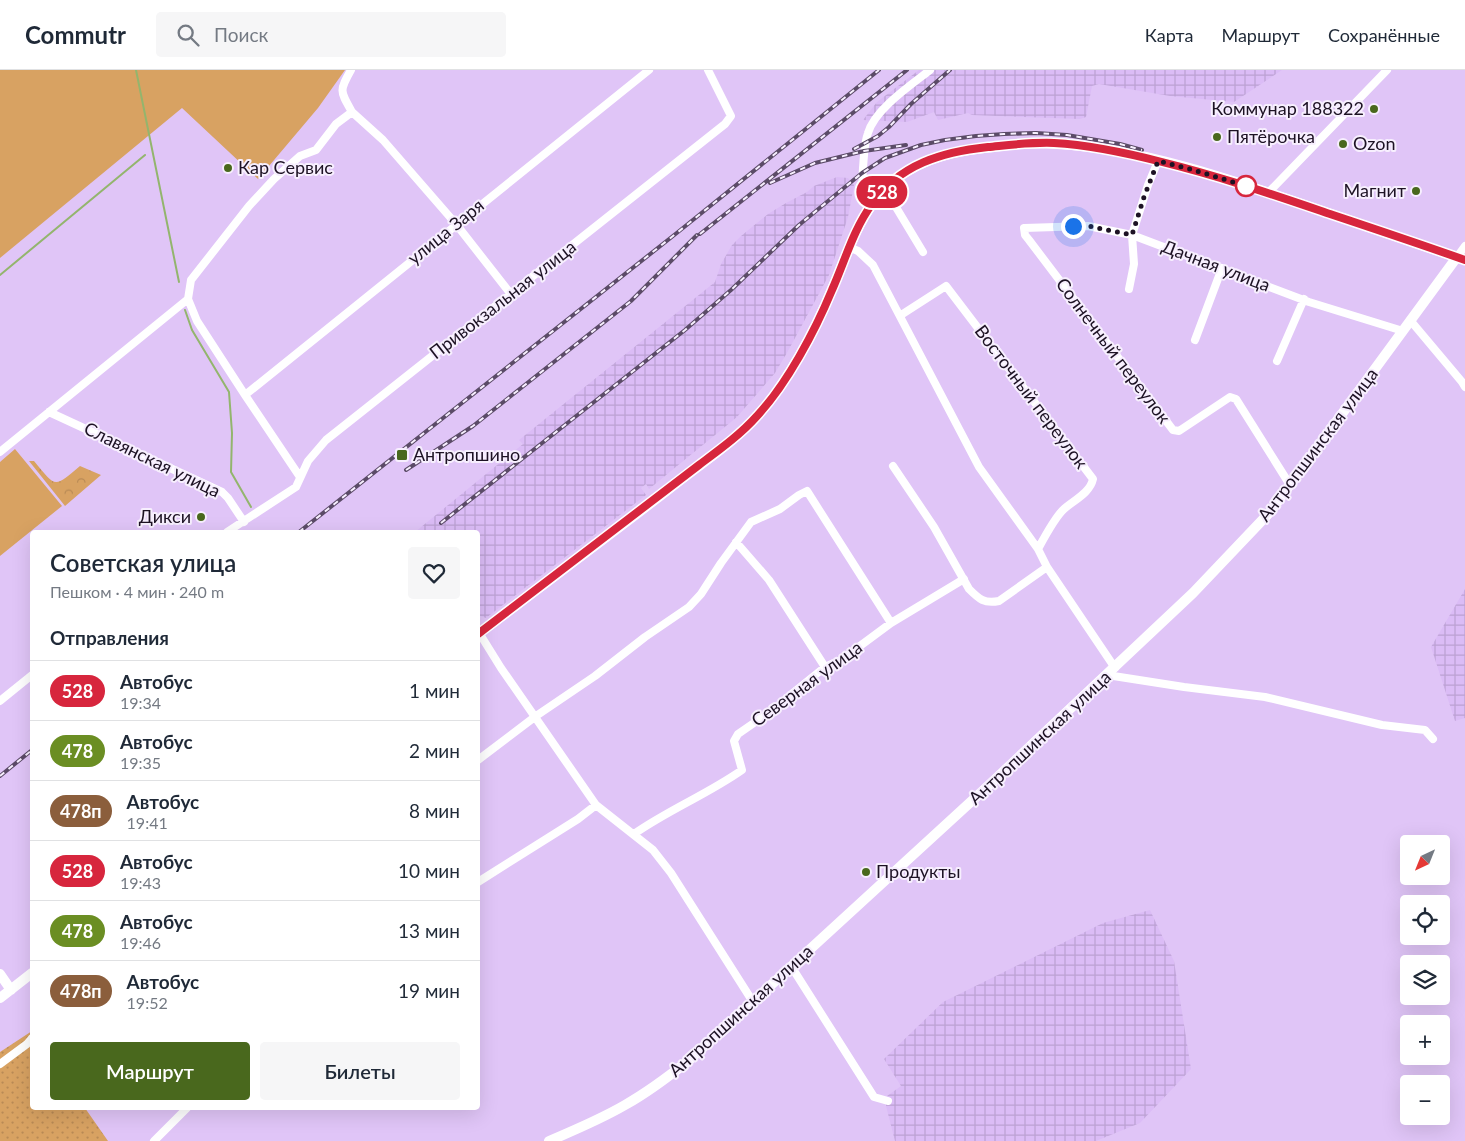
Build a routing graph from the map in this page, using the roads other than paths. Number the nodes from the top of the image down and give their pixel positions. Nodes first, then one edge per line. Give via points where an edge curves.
1 (351, 70) edge
2 (649, 70) edge
3 (708, 70) edge
4 (930, 70) edge
5 (1387, 70) edge
6 (352, 112) junction
7 (1158, 161) junction
8 (885, 189) junction
9 (1268, 193) junction
10 (873, 203) junction
11 (456, 224) junction
12 (1024, 228) joint
13 (1132, 235) junction
14 (1465, 246) edge
15 (849, 247) junction
16 (923, 252) dead end
17 (1461, 258) edge
18 (1222, 268) junction
19 (1129, 289) dead end
20 (510, 293) junction
21 (1304, 299) junction
22 (186, 300) junction
23 (901, 316) junction
24 (1410, 320) junction
25 (1403, 331) junction
26 (1196, 340) dead end
27 (1277, 362) dead end
28 (1465, 387) edge
29 (244, 395) junction
30 (50, 412) junction
31 (0, 452) edge
32 (893, 466) dead end
33 (300, 477) junction
34 (1290, 484) junction
35 (244, 522) junction
36 (230, 530) edge
37 (736, 542) junction
38 (1038, 549) junction
39 (1047, 567) junction
40 (964, 579) junction
41 (892, 623) junction
42 (480, 631) edge
43 (480, 636) edge
44 (825, 667) junction
45 (1111, 671) junction
46 (30, 677) edge
47 (0, 701) edge
48 (536, 716) junction
49 (1433, 740) dead end
50 (480, 758) edge
51 (596, 805) junction
52 (634, 834) junction
53 (480, 881) edge
54 (791, 966) junction
55 (0, 974) edge
56 (30, 975) edge
57 (11, 990) junction
58 (0, 998) edge
59 (753, 1002) junction
60 (30, 1040) edge
61 (0, 1064) edge
62 (888, 1101) dead end
63 (185, 1110) edge
64 (154, 1141) edge
65 (549, 1141) edge

1 - 6 street via 342,85 342,94
2 - 11 street, улица Заря
3 - 20 street, Привокзальная улица via 731,116 725,124
4 - 10 street via 896,96 868,131 862,186
5 - 9 street
6 - 11 street via 383,140
6 - 22 street via 336,124 316,150 300,156 274,179 250,206 191,280
7 - 8 street via 1054,143 961,150 908,170
7 - 9 street
7 - 13 street
8 - 10 street
8 - 16 street
9 - 17 street
10 - 15 street
11 - 20 street
11 - 29 street, улица Заря
12 - 13 street, Дачная улица via 1088,226
12 - 34 street, Солнечный переулок via 1029,240 1173,430 1179,431 1230,397 1236,399
13 - 18 street, Дачная улица
13 - 19 street via 1134,264
14 - 17 street
15 - 23 street via 873,265
15 - 42 street via 815,326 778,391 757,416 734,438
17 - 24 street, Антропшинская улица
18 - 21 street, Дачная улица
18 - 26 street
20 - 33 street, Привокзальная улица via 326,440 308,461
21 - 25 street, Дачная улица
21 - 27 street
22 - 29 street
22 - 30 street
23 - 38 street via 979,467
23 - 38 street, Восточный переулок via 946,286 1093,479 1092,485 1062,511
24 - 25 street, Антропшинская улица
24 - 28 street
25 - 34 street, Антропшинская улица
29 - 33 street
30 - 31 street
30 - 35 street, Славянская улица via 222,492
32 - 40 street
33 - 35 street, Привокзальная улица via 296,488
34 - 45 street, Антропшинская улица via 1270,512 1193,593
35 - 36 street, Привокзальная улица
37 - 41 street via 751,522 808,491
37 - 44 street via 768,580
37 - 48 street via 689,607
38 - 39 street
39 - 40 street via 999,601 984,601 976,597
39 - 45 street
40 - 41 street, Северная улица
41 - 44 street, Северная улица via 841,660
43 - 48 street
44 - 52 street, Северная улица via 738,734 734,741 742,770
45 - 49 street via 1184,687 1265,697 1382,725 1425,730
45 - 54 street, Антропшинская улица
46 - 47 street
48 - 50 street
48 - 51 street
51 - 52 street
51 - 53 street
52 - 59 street via 653,850 671,873
54 - 59 street, Антропшинская улица
54 - 62 street via 874,1097
55 - 57 street
56 - 57 street
57 - 58 street
59 - 65 street, Антропшинская улица via 663,1081 593,1122
60 - 61 street
63 - 64 street

